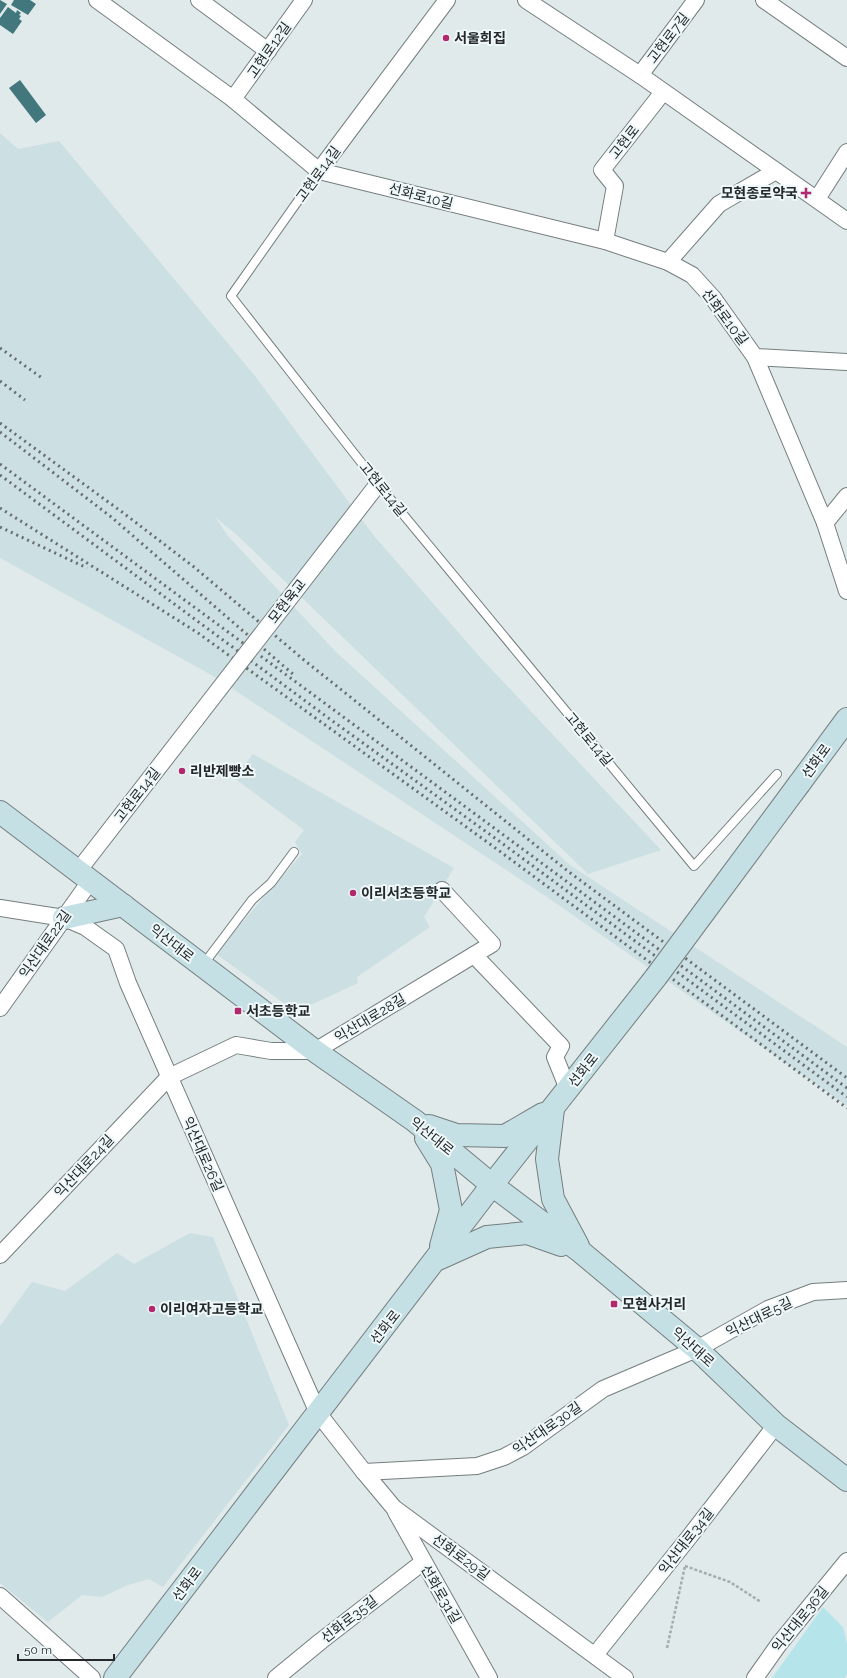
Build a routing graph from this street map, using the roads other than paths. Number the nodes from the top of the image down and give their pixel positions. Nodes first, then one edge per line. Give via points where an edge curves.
1 (96, 0) edge
2 (199, 0) edge
3 (304, 0) edge
4 (448, 0) edge
5 (526, 0) edge
6 (696, 0) edge
7 (764, 0) edge
8 (268, 51) junction
9 (847, 58) edge
10 (640, 75) junction
11 (663, 92) junction
12 (233, 99) junction
13 (847, 152) edge
14 (319, 171) junction
15 (776, 171) junction
16 (817, 199) junction
17 (847, 220) edge
18 (605, 241) junction
19 (668, 262) junction
20 (755, 357) junction
21 (847, 362) edge
22 (378, 484) junction
23 (847, 496) edge
24 (825, 523) junction
25 (847, 591) edge
26 (196, 719) joint
27 (847, 719) edge
28 (777, 774) dead end
29 (0, 812) edge
30 (294, 852) dead end
31 (84, 876) junction
32 (442, 890) dead end
33 (123, 905) junction
34 (0, 908) edge
35 (64, 918) junction
36 (474, 955) junction
37 (202, 966) junction
38 (0, 1008) edge
39 (315, 1051) junction
40 (169, 1077) junction
41 (568, 1089) junction
42 (553, 1109) junction
43 (416, 1121) junction
44 (492, 1185) junction
45 (581, 1252) junction
46 (0, 1255) edge
47 (437, 1259) junction
48 (847, 1290) edge
49 (696, 1349) junction
50 (318, 1413) junction
51 (776, 1425) junction
52 (364, 1472) junction
53 (847, 1480) edge
54 (394, 1508) junction
55 (847, 1561) edge
56 (423, 1562) junction
57 (0, 1596) edge
58 (595, 1655) junction
59 (92, 1678) edge
60 (115, 1678) edge
61 (276, 1678) edge
62 (489, 1678) edge
63 (625, 1678) edge
64 (754, 1678) edge

1 - 12 street, 선화로10길
2 - 8 street
3 - 8 street, 고현로12길
4 - 14 street, 고현로14길
5 - 10 street
6 - 10 street, 고현로7길
7 - 9 street
8 - 12 street, 고현로12길
10 - 11 street
11 - 15 street
11 - 18 street, 고현로 via 602,170 615,186
12 - 14 street, 선화로10길
13 - 16 street
14 - 18 street, 선화로10길
14 - 22 lane, 고현로14길 via 231,296
15 - 16 street
15 - 19 street via 719,204
16 - 17 street
18 - 19 street, 선화로10길
19 - 20 street, 선화로10길 via 692,275 713,298
20 - 21 street, 선화로10길
20 - 24 street, 선화로10길
22 - 26 street, 모현육교, bridge
22 - 28 lane, 고현로14길 via 694,866
23 - 24 street
24 - 25 street, 선화로10길
26 - 31 street, 고현로14길
27 - 41 main road, 선화로, bridge via 656,977
29 - 31 main road, 익산대로
30 - 37 lane via 271,884 252,900
31 - 33 main road, 익산대로
31 - 35 street, 익산대로22길
32 - 36 street, 익산대로28길 via 492,944
33 - 35 main road
33 - 37 main road, 익산대로
34 - 35 street, 익산대로26길
35 - 38 street, 익산대로22길
35 - 40 street, 익산대로26길 via 85,927 116,949
36 - 39 street, 익산대로28길
36 - 41 street via 561,1046 555,1057
37 - 39 main road, 익산대로
39 - 40 street, 익산대로28길 via 271,1052 236,1045
39 - 43 main road, 익산대로
40 - 46 street, 익산대로24길
40 - 50 street, 익산대로26길
41 - 42 main road, 선화로
42 - 43 main road via 505,1136 456,1136
42 - 44 main road, 선화로
42 - 45 main road via 547,1160 553,1199
43 - 44 main road, 익산대로
43 - 47 main road via 442,1164 451,1210
44 - 45 main road, 익산대로
44 - 47 main road, 선화로
45 - 47 main road via 527,1233 487,1237
45 - 49 main road, 익산대로
47 - 50 main road, 선화로
48 - 49 street, 익산대로5길 via 813,1292 768,1309
49 - 51 main road, 익산대로
49 - 52 street, 익산대로30길 via 604,1389 523,1447 504,1457 477,1466
50 - 52 street, 선화로29길
50 - 60 main road, 선화로
51 - 53 main road, 익산대로
51 - 58 street, 익산대로34길
52 - 54 street, 선화로29길
54 - 56 street, 선화로31길
54 - 58 street, 선화로29길
55 - 64 street, 익산대로36길
56 - 61 street, 선화로35길
56 - 62 street, 선화로31길
57 - 59 street
58 - 63 street, 선화로29길

